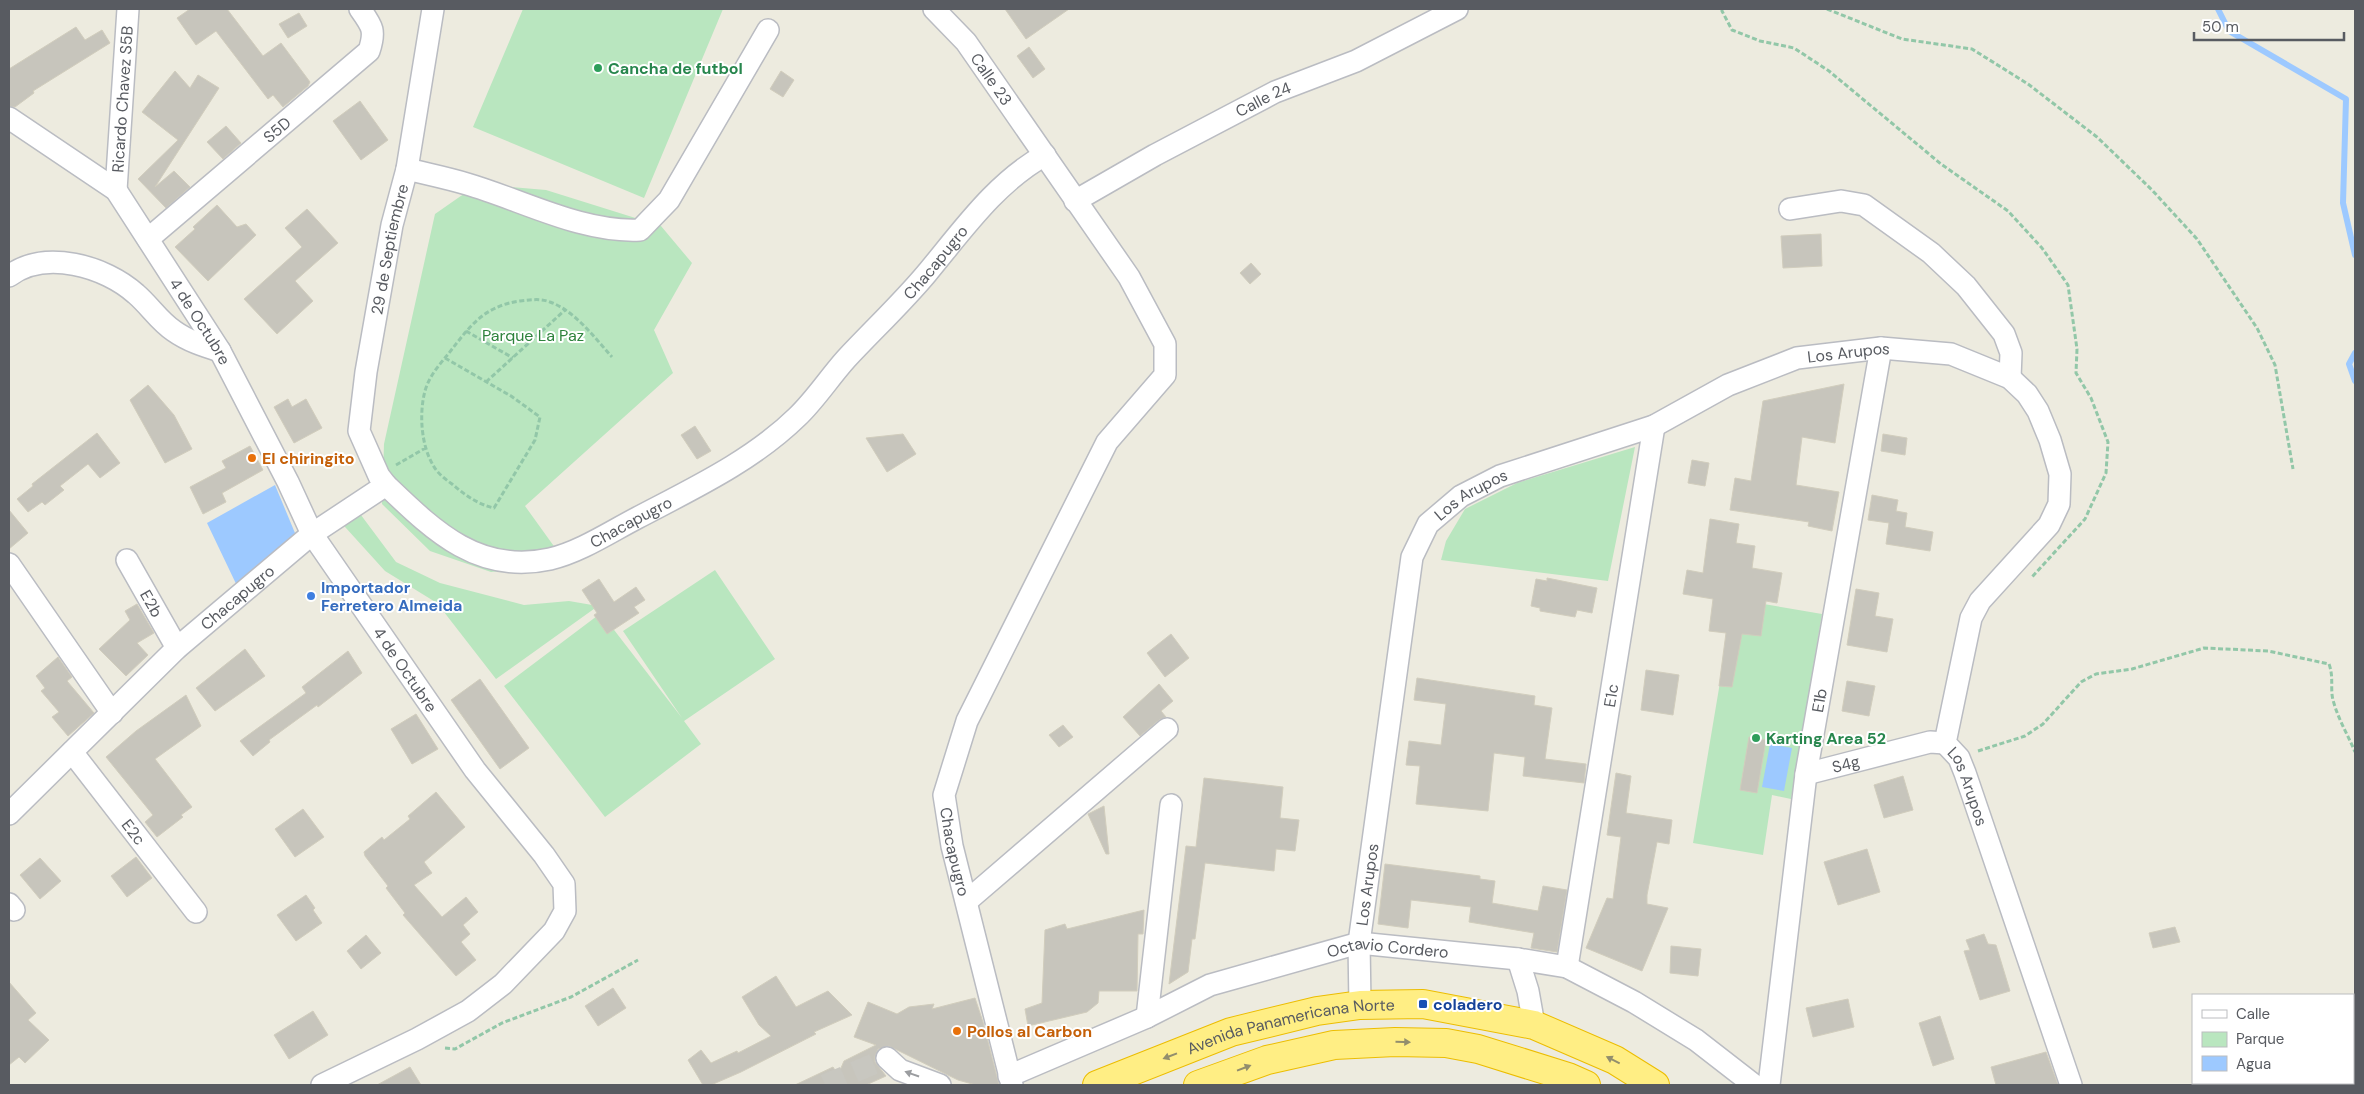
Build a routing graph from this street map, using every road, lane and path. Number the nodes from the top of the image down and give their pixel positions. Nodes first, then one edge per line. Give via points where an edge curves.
1 (128, 9) edge
2 (360, 9) edge
3 (433, 9) edge
4 (934, 9) edge
5 (1457, 9) edge
6 (1722, 9) edge
7 (1827, 9) edge
8 (768, 30) dead end
9 (9, 118) edge
10 (1045, 155) junction
11 (407, 169) junction
12 (116, 190) junction
13 (1075, 201) junction
14 (1790, 210) dead end
15 (148, 239) junction
16 (9, 276) edge
17 (565, 310) junction
18 (466, 331) junction
19 (1881, 348) junction
20 (220, 351) junction
21 (612, 357) dead end
22 (445, 358) junction
23 (513, 358) junction
24 (2010, 378) junction
25 (486, 382) junction
26 (1654, 426) junction
27 (426, 447) junction
28 (2293, 469) dead end
29 (382, 480) junction
30 (312, 534) junction
31 (127, 560) dead end
32 (9, 564) edge
33 (2028, 581) dead end
34 (177, 648) junction
35 (112, 713) junction
36 (1167, 729) dead end
37 (1945, 743) junction
38 (72, 752) junction
39 (2355, 752) edge
40 (1965, 773) junction
41 (1806, 774) junction
42 (1171, 805) dead end
43 (9, 814) edge
44 (967, 901) junction
45 (196, 912) dead end
46 (1359, 943) junction
47 (1518, 959) junction
48 (638, 960) dead end
49 (1567, 967) junction
50 (1360, 1005) junction
51 (1147, 1018) junction
52 (1534, 1025) junction
53 (437, 1028) junction
54 (887, 1058) dead end
55 (1010, 1081) edge
56 (322, 1085) edge
57 (940, 1085) edge
58 (1096, 1085) edge
59 (1198, 1085) edge
60 (1586, 1085) edge
61 (1655, 1085) edge
62 (1754, 1085) edge
63 (1769, 1085) edge
64 (2071, 1085) edge

1 - 12 street, Ricardo Chavez S5B
2 - 15 street, S5D via 373,27 370,51
3 - 11 street, 29 de Septiembre
4 - 10 street, Calle 23 via 966,42
5 - 13 street, Calle 24 via 1356,61 1275,92
6 - 33 path via 1732,30 1760,41 1794,48 1829,70 1941,164 2008,211 2042,248 2068,285 2077,349 2076,373 2091,398 2108,442 2106,473 2085,518
7 - 28 path via 1902,39 1972,49 2028,84 2097,137 2152,190 2197,239 2258,328 2275,365
8 - 11 street via 669,200 640,230 606,229 467,184
9 - 12 street, 4 de Octubre
10 - 13 street, Chacapugro
10 - 29 street, Chacapugro via 1005,184 974,216 924,277 845,361 798,417 714,477 590,543 550,559 513,563 474,554 443,537
11 - 29 street, 29 de Septiembre via 392,225 366,372 360,431
12 - 15 street, 4 de Octubre
13 - 44 street, Chacapugro via 1129,277 1150,315 1165,344 1165,375 1107,442 967,721 944,795 952,846
14 - 24 street via 1841,201 1864,205 1931,253 1966,286 2004,334 2011,353
15 - 20 street, 4 de Octubre
16 - 20 street via 33,265 55,262 96,272 118,280 136,293 174,332 196,344
17 - 18 path via 548,301 512,302 492,308
17 - 21 path
17 - 23 path
18 - 22 path
18 - 23 path
19 - 24 street, Los Arupos via 1951,354
19 - 26 street, Los Arupos via 1797,358 1728,385
19 - 41 street, E1b
20 - 30 street, 4 de Octubre
22 - 25 path
22 - 27 path via 425,391 422,429
23 - 25 path
24 - 37 street, Los Arupos via 2027,394 2038,411 2050,440 2060,474 2058,504 2049,525 1980,601 1971,618
25 - 27 path via 528,406 540,417 535,440 494,508 468,498 443,476 433,465
26 - 46 street, Los Arupos via 1500,476 1461,496 1428,524 1412,557
26 - 49 street, E1c
27 - 29 path
29 - 30 street, Chacapugro
30 - 34 street, Chacapugro
30 - 53 street, 4 de Octubre via 475,770 564,884 565,910 554,931 503,984 468,1011
31 - 34 street, E2b
32 - 35 street
34 - 35 street, Chacapugro
35 - 38 street, Chacapugro
36 - 44 street
37 - 40 street, Los Arupos via 1959,758
37 - 41 street, S4g via 1930,742
38 - 43 street, Chacapugro
38 - 45 street, E2c
39 - 40 path via 2332,697 2333,675 2329,664 2268,651 2204,648 2132,668 2096,674 2081,682 2043,724 2025,736 1979,750
40 - 64 street, Los Arupos
41 - 63 street, E1b
42 - 51 street
44 - 55 street, Chacapugro
46 - 47 street, Octavio Cordero
46 - 50 street, Los Arupos
46 - 51 street, Octavio Cordero via 1210,986
47 - 49 street, Octavio Cordero
47 - 52 street
48 - 53 path via 571,997 502,1023 456,1049 445,1048
49 - 62 street, Octavio Cordero via 1634,1002 1696,1040
50 - 52 highway, Avenida Panamericana Norte via 1423,1004
50 -> 58 highway, Avenida Panamericana Norte via 1318,1011 1231,1032
51 - 55 street, Octavio Cordero
61 -> 52 highway, Avenida Panamericana Norte via 1615,1060
53 - 56 street, 4 de Octubre
57 -> 54 street via 900,1070
59 -> 60 highway, Avenida Panamericana Norte via 1286,1055 1334,1045 1395,1042 1446,1043 1478,1049 1568,1076

